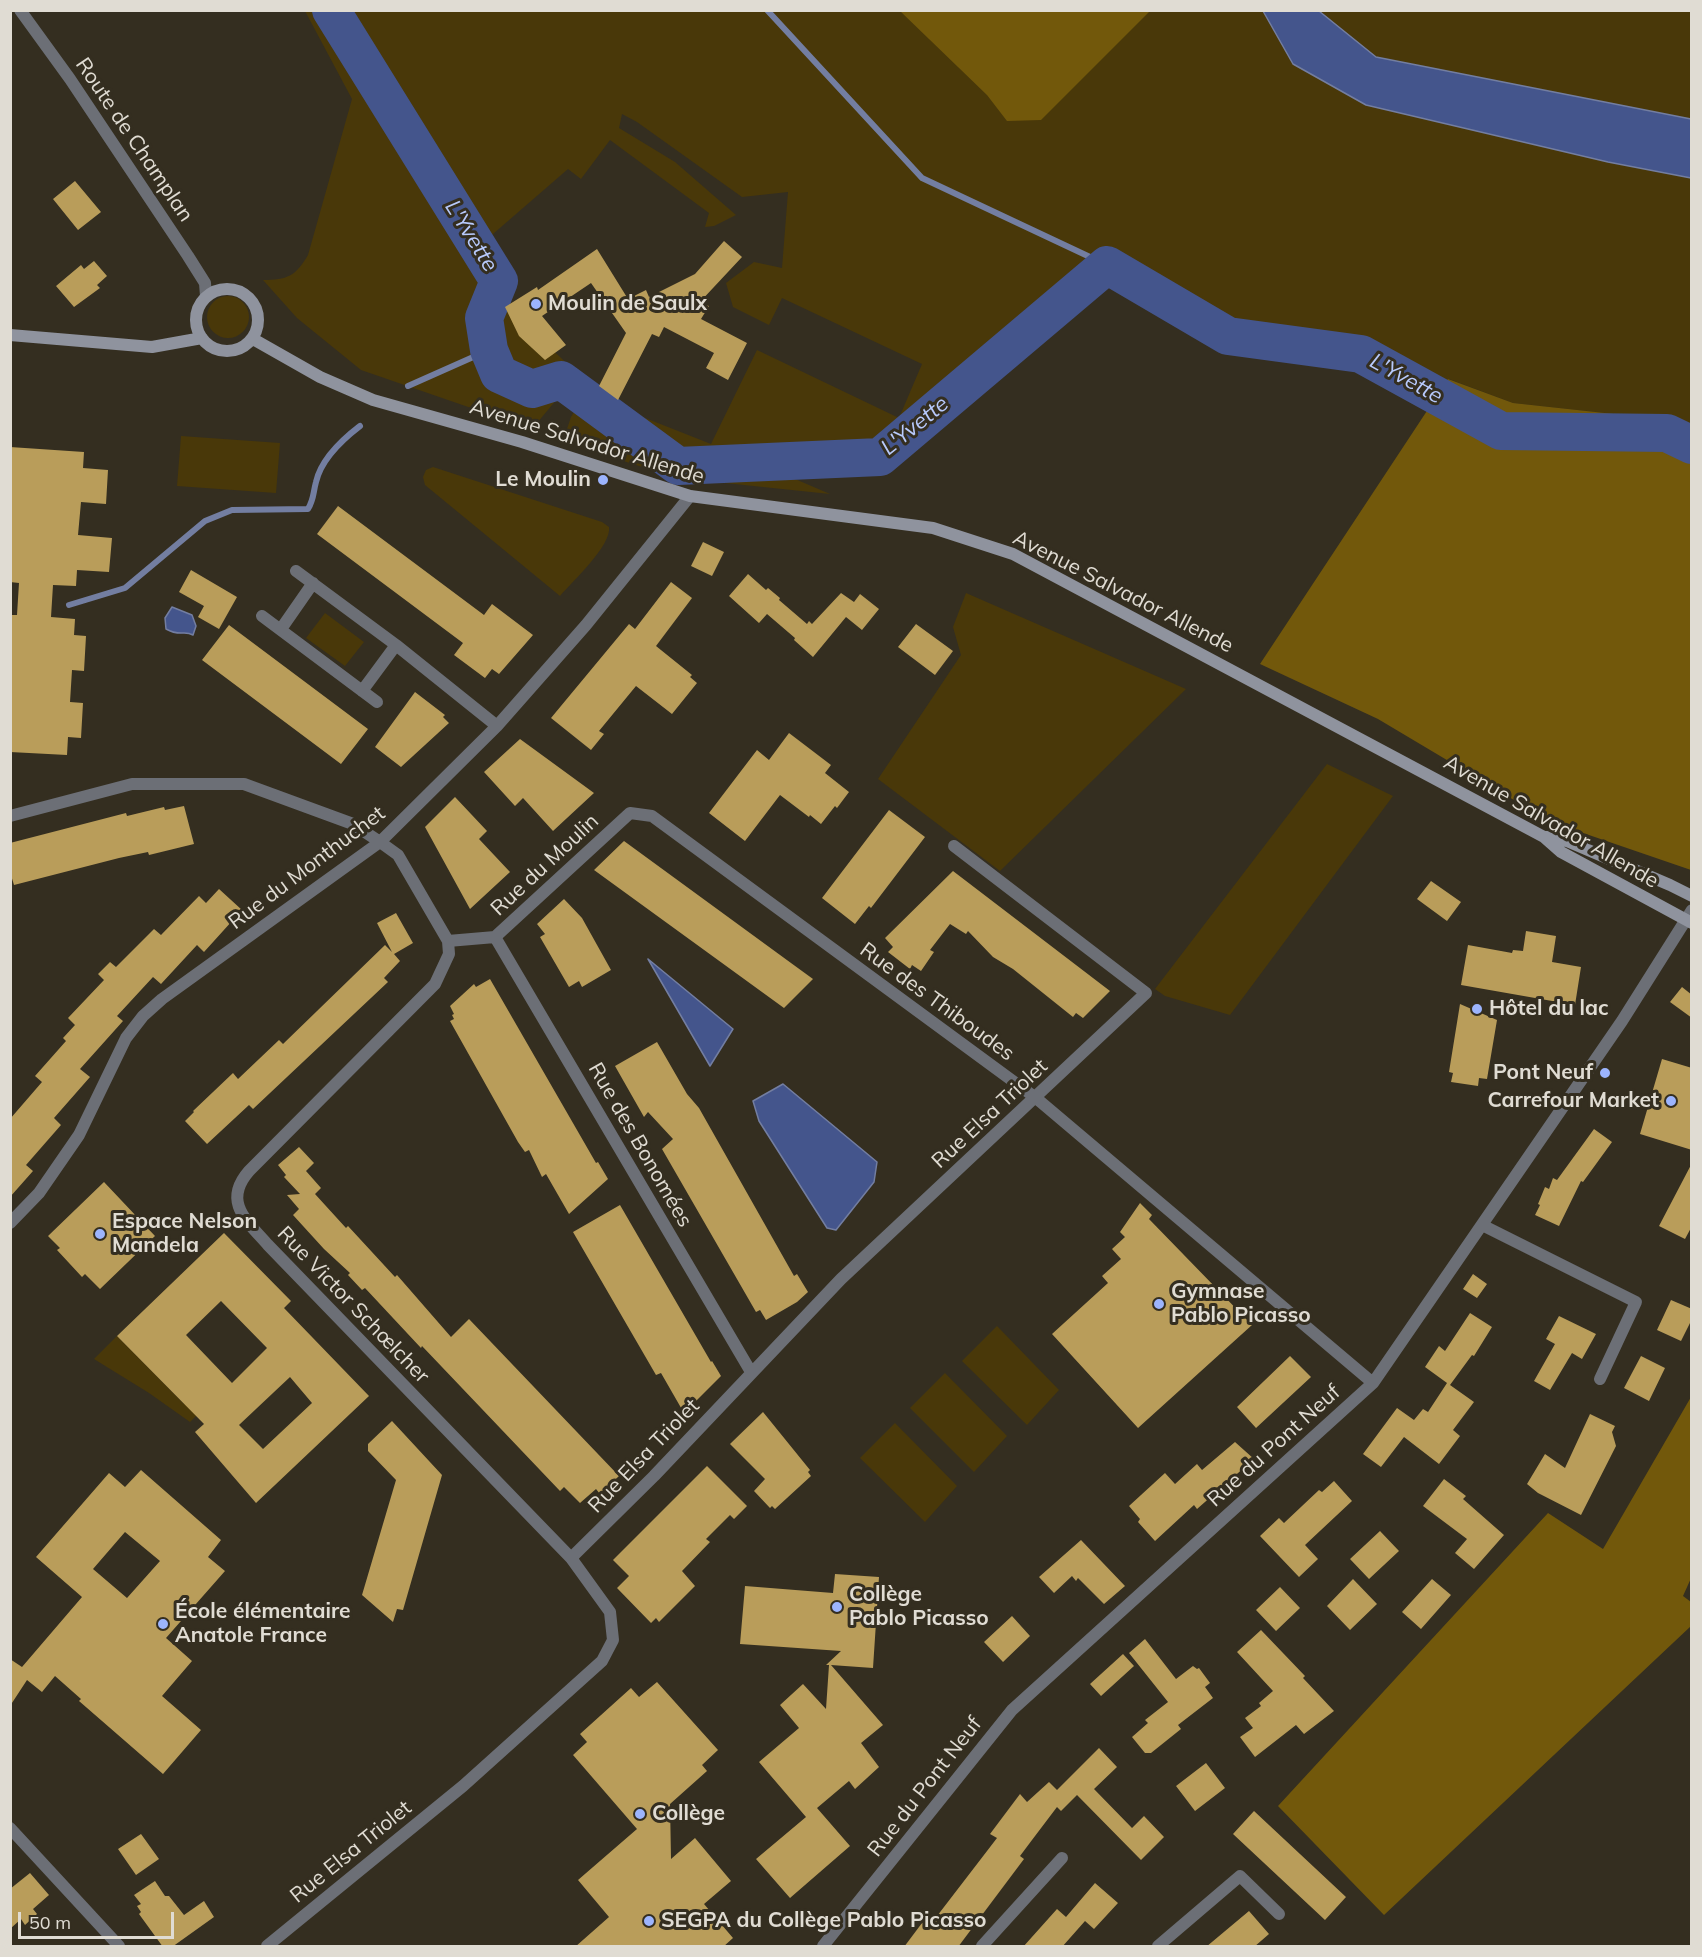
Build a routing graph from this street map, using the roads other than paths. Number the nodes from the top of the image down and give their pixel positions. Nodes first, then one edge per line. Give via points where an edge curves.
1 (20, 10) edge
2 (206, 296) junction
3 (10, 335) edge
4 (202, 338) junction
5 (253, 339) junction
6 (690, 496) junction
7 (296, 571) dead end
8 (313, 583) junction
9 (262, 616) dead end
10 (281, 629) junction
11 (396, 645) junction
12 (362, 691) junction
13 (377, 702) dead end
14 (497, 726) junction
15 (630, 813) joint
16 (10, 816) edge
17 (1544, 837) junction
18 (380, 842) junction
19 (954, 846) dead end
20 (1692, 896) edge
21 (1690, 917) edge
22 (495, 937) junction
23 (448, 941) junction
24 (1036, 1098) junction
25 (10, 1223) edge
26 (1482, 1225) junction
27 (751, 1372) junction
28 (1600, 1379) dead end
29 (1373, 1383) junction
30 (571, 1558) junction
31 (10, 1828) edge
32 (1062, 1858) dead end
33 (1279, 1914) dead end
34 (119, 1947) edge
35 (267, 1947) edge
36 (823, 1947) edge
37 (982, 1947) edge
38 (1158, 1947) edge

1 - 2 street, Route de Champlan via 192,262 205,283
2 - 4 main road via 196,321
2 - 5 main road via 236,289 245,293 259,320
3 - 4 main road via 152,347
4 - 5 main road via 217,350 227,352 246,346
5 - 6 main road, Avenue Salvador Allende via 321,377 373,400
6 - 14 street, Rue du Monthuchet via 586,625
6 - 17 main road, Avenue Salvador Allende via 933,528 1013,554
7 - 8 street
8 - 10 street
8 - 11 street
9 - 10 street
10 - 12 street
11 - 12 street
11 - 14 street
12 - 13 street
14 - 18 street, Rue du Monthuchet
15 - 22 street, Rue du Moulin
15 - 24 street, Rue des Thiboudes via 652,816
16 - 18 street via 132,784 244,784 353,824
17 - 20 main road via 1567,842
17 - 21 main road, Avenue Salvador Allende via 1561,852
18 - 23 street via 398,855
18 - 25 street, Rue du Monthuchet via 143,1016 126,1038 79,1135 39,1193
19 - 24 street, Rue Elsa Triolet via 1146,993
21 - 26 street, Rue du Pont Neuf
22 - 23 street, Rue du Moulin
22 - 27 street, Rue des Bonomées
23 - 30 street, Rue Victor Schœlcher via 449,954 435,984 249,1171 240,1184 237,1201 245,1220 268,1245
24 - 27 street, Rue Elsa Triolet via 841,1279
24 - 29 street, Rue des Thiboudes
26 - 28 street via 1636,1302
26 - 29 street, Rue du Pont Neuf
27 - 30 street, Rue Elsa Triolet
29 - 36 street, Rue du Pont Neuf via 1012,1710
30 - 35 street, Rue Elsa Triolet via 610,1612 613,1640 602,1661 463,1786
31 - 34 street
32 - 37 street
33 - 38 street via 1240,1876

